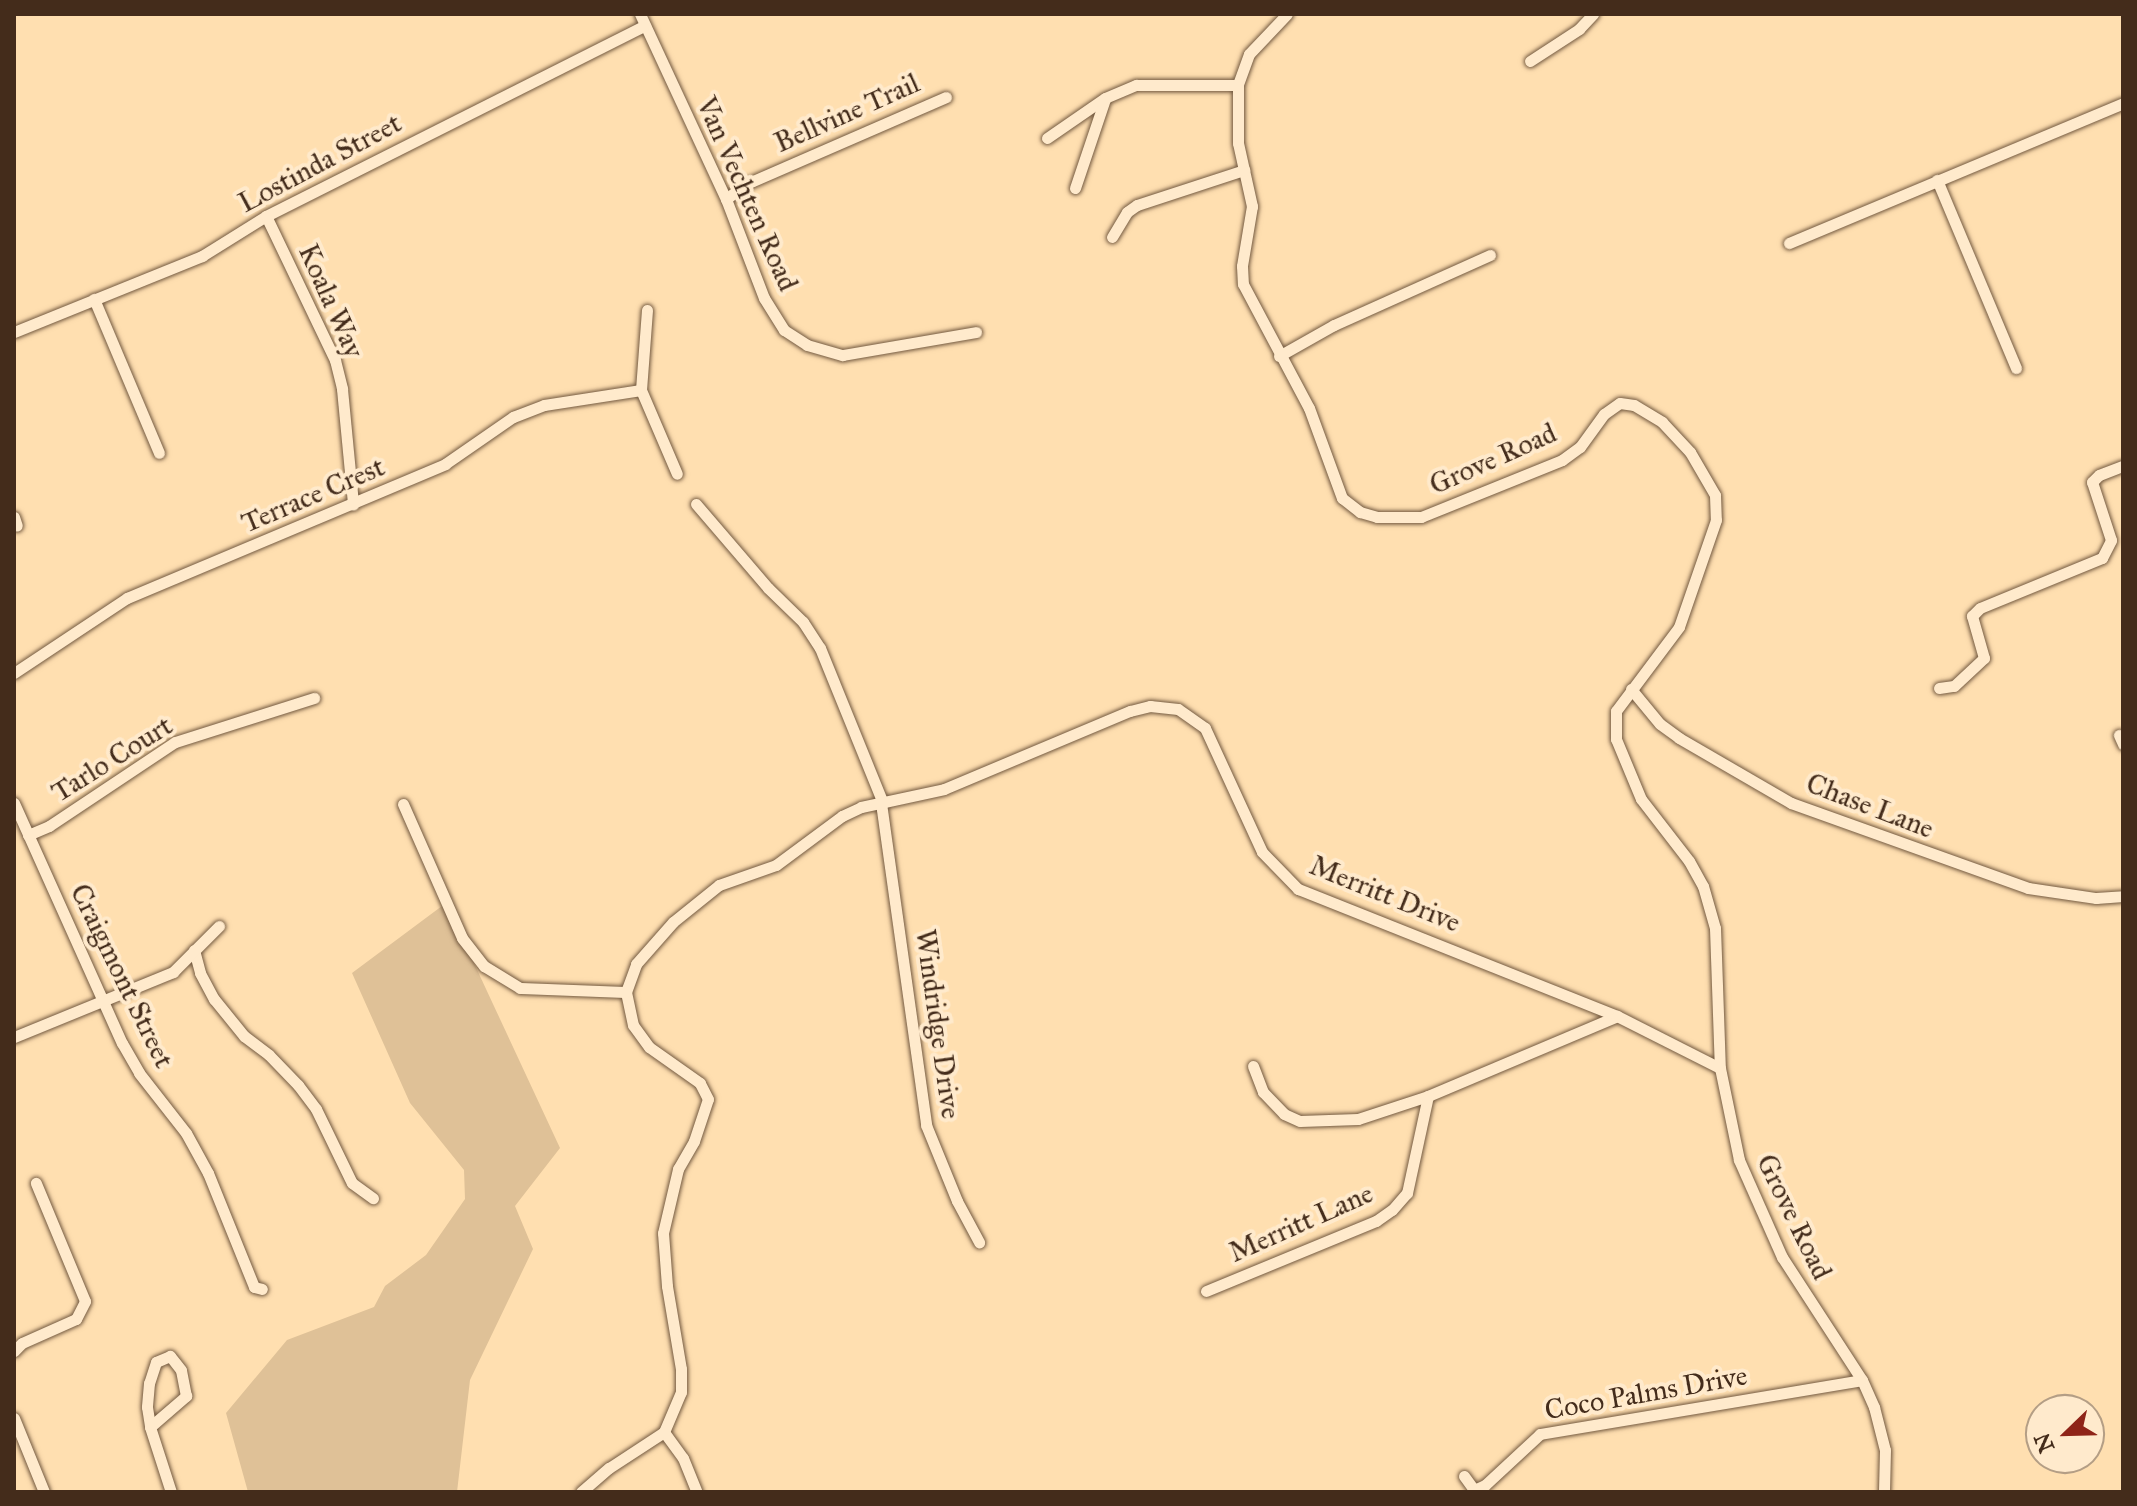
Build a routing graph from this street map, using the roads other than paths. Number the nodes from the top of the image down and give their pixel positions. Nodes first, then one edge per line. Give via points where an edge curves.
1 (1287, 14) edge
2 (1593, 14) edge
3 (642, 20) edge
4 (1530, 61) dead end
5 (1238, 85) junction
6 (946, 97) dead end
7 (1105, 98) junction
8 (2123, 103) edge
9 (1047, 138) dead end
10 (1244, 170) junction
11 (1937, 180) junction
12 (1075, 188) dead end
13 (726, 199) junction
14 (266, 216) junction
15 (1112, 237) dead end
16 (1789, 243) dead end
17 (1490, 255) dead end
18 (94, 299) junction
19 (647, 310) dead end
20 (14, 332) edge
21 (976, 332) dead end
22 (1279, 356) junction
23 (2016, 368) dead end
24 (641, 390) junction
25 (159, 453) dead end
26 (2123, 466) edge
27 (677, 474) dead end
28 (353, 504) junction
29 (696, 504) dead end
30 (14, 673) edge
31 (1939, 688) dead end
32 (1631, 689) junction
33 (314, 698) dead end
34 (14, 803) edge
35 (882, 803) junction
36 (403, 804) dead end
37 (28, 835) junction
38 (2123, 896) edge
39 (219, 926) dead end
40 (194, 950) junction
41 (626, 992) junction
42 (102, 999) junction
43 (1617, 1016) junction
44 (14, 1037) edge
45 (1253, 1066) dead end
46 (1720, 1068) junction
47 (1428, 1096) junction
48 (36, 1183) dead end
49 (373, 1198) dead end
50 (979, 1242) dead end
51 (262, 1289) dead end
52 (1206, 1291) dead end
53 (14, 1351) edge
54 (1862, 1380) junction
55 (14, 1418) edge
56 (150, 1427) junction
57 (664, 1432) junction
58 (1464, 1476) dead end
59 (44, 1492) edge
60 (171, 1492) edge
61 (581, 1492) edge
62 (697, 1492) edge
63 (1884, 1492) edge

1 - 5 street, Grove Road via 1249,54
2 - 4 street
3 - 13 street, Van Vechten Road
3 - 14 street, Lostinda Street
5 - 7 street via 1136,85
5 - 10 street, Grove Road via 1235,117
6 - 13 street, Bellvine Trail via 746,184
7 - 9 street
7 - 12 street
8 - 11 street
10 - 15 street via 1137,205
10 - 22 street, Grove Road via 1252,206 1243,284
11 - 16 street
11 - 23 street
13 - 21 street, Van Vechten Road via 764,298 784,330 807,345 843,355
14 - 18 street, Lostinda Street via 202,256
14 - 28 street, Koala Way via 335,360
17 - 22 street via 1334,325
18 - 20 street, Lostinda Street
18 - 25 street
19 - 24 street
22 - 32 street, Grove Road via 1309,408 1342,498 1377,517 1421,517 1562,460 1620,403 1662,422 1690,452 1715,495 1716,520 1679,627
24 - 27 street
24 - 28 street, Terrace Crest via 544,405 513,417 445,464
26 - 31 street via 2092,482 2111,540 2102,558 1980,608 1972,616 1984,658 1954,686
28 - 30 street, Terrace Crest via 127,598
29 - 35 street, Windridge Drive via 803,622 820,648
32 - 38 street, Chase Lane via 1679,738 1791,803 2028,888 2096,898
32 - 46 street, Grove Road via 1614,717 1616,739 1641,799 1703,886 1715,928
33 - 37 street, Tarlo Court via 175,742
34 - 37 street, Craigmont Street
35 - 41 street, Merritt Drive via 842,816 776,865 719,885 657,939 636,964
35 - 43 street, Merritt Drive via 944,789 1130,711 1150,706 1178,709 1205,728 1262,852 1298,889
35 - 50 street, Windridge Drive via 926,1125
36 - 41 street via 462,938 484,966 520,988
37 - 42 street, Craigmont Street
39 - 40 street
40 - 42 street via 173,972
40 - 49 street via 214,999 244,1036 298,1085 316,1109 352,1183
41 - 57 street via 629,1014 643,1040 700,1083 708,1099 665,1214 667,1286 682,1380
42 - 44 street
42 - 51 street, Craigmont Street via 139,1073 186,1133 254,1287
43 - 46 street, Merritt Drive
43 - 47 street
45 - 47 street via 1272,1105 1300,1121 1358,1119
46 - 54 street, Grove Road via 1739,1160 1765,1222
47 - 52 street, Merritt Lane via 1407,1193 1392,1210
48 - 53 street via 85,1301 76,1319
54 - 58 street, Coco Palms Drive via 1540,1434 1485,1485 1474,1490
54 - 63 street, Grove Road via 1885,1450
55 - 59 street
56 - 56 street via 186,1396 181,1370 170,1356 156,1362 149,1383
56 - 60 street
57 - 61 street
57 - 62 street via 683,1458

